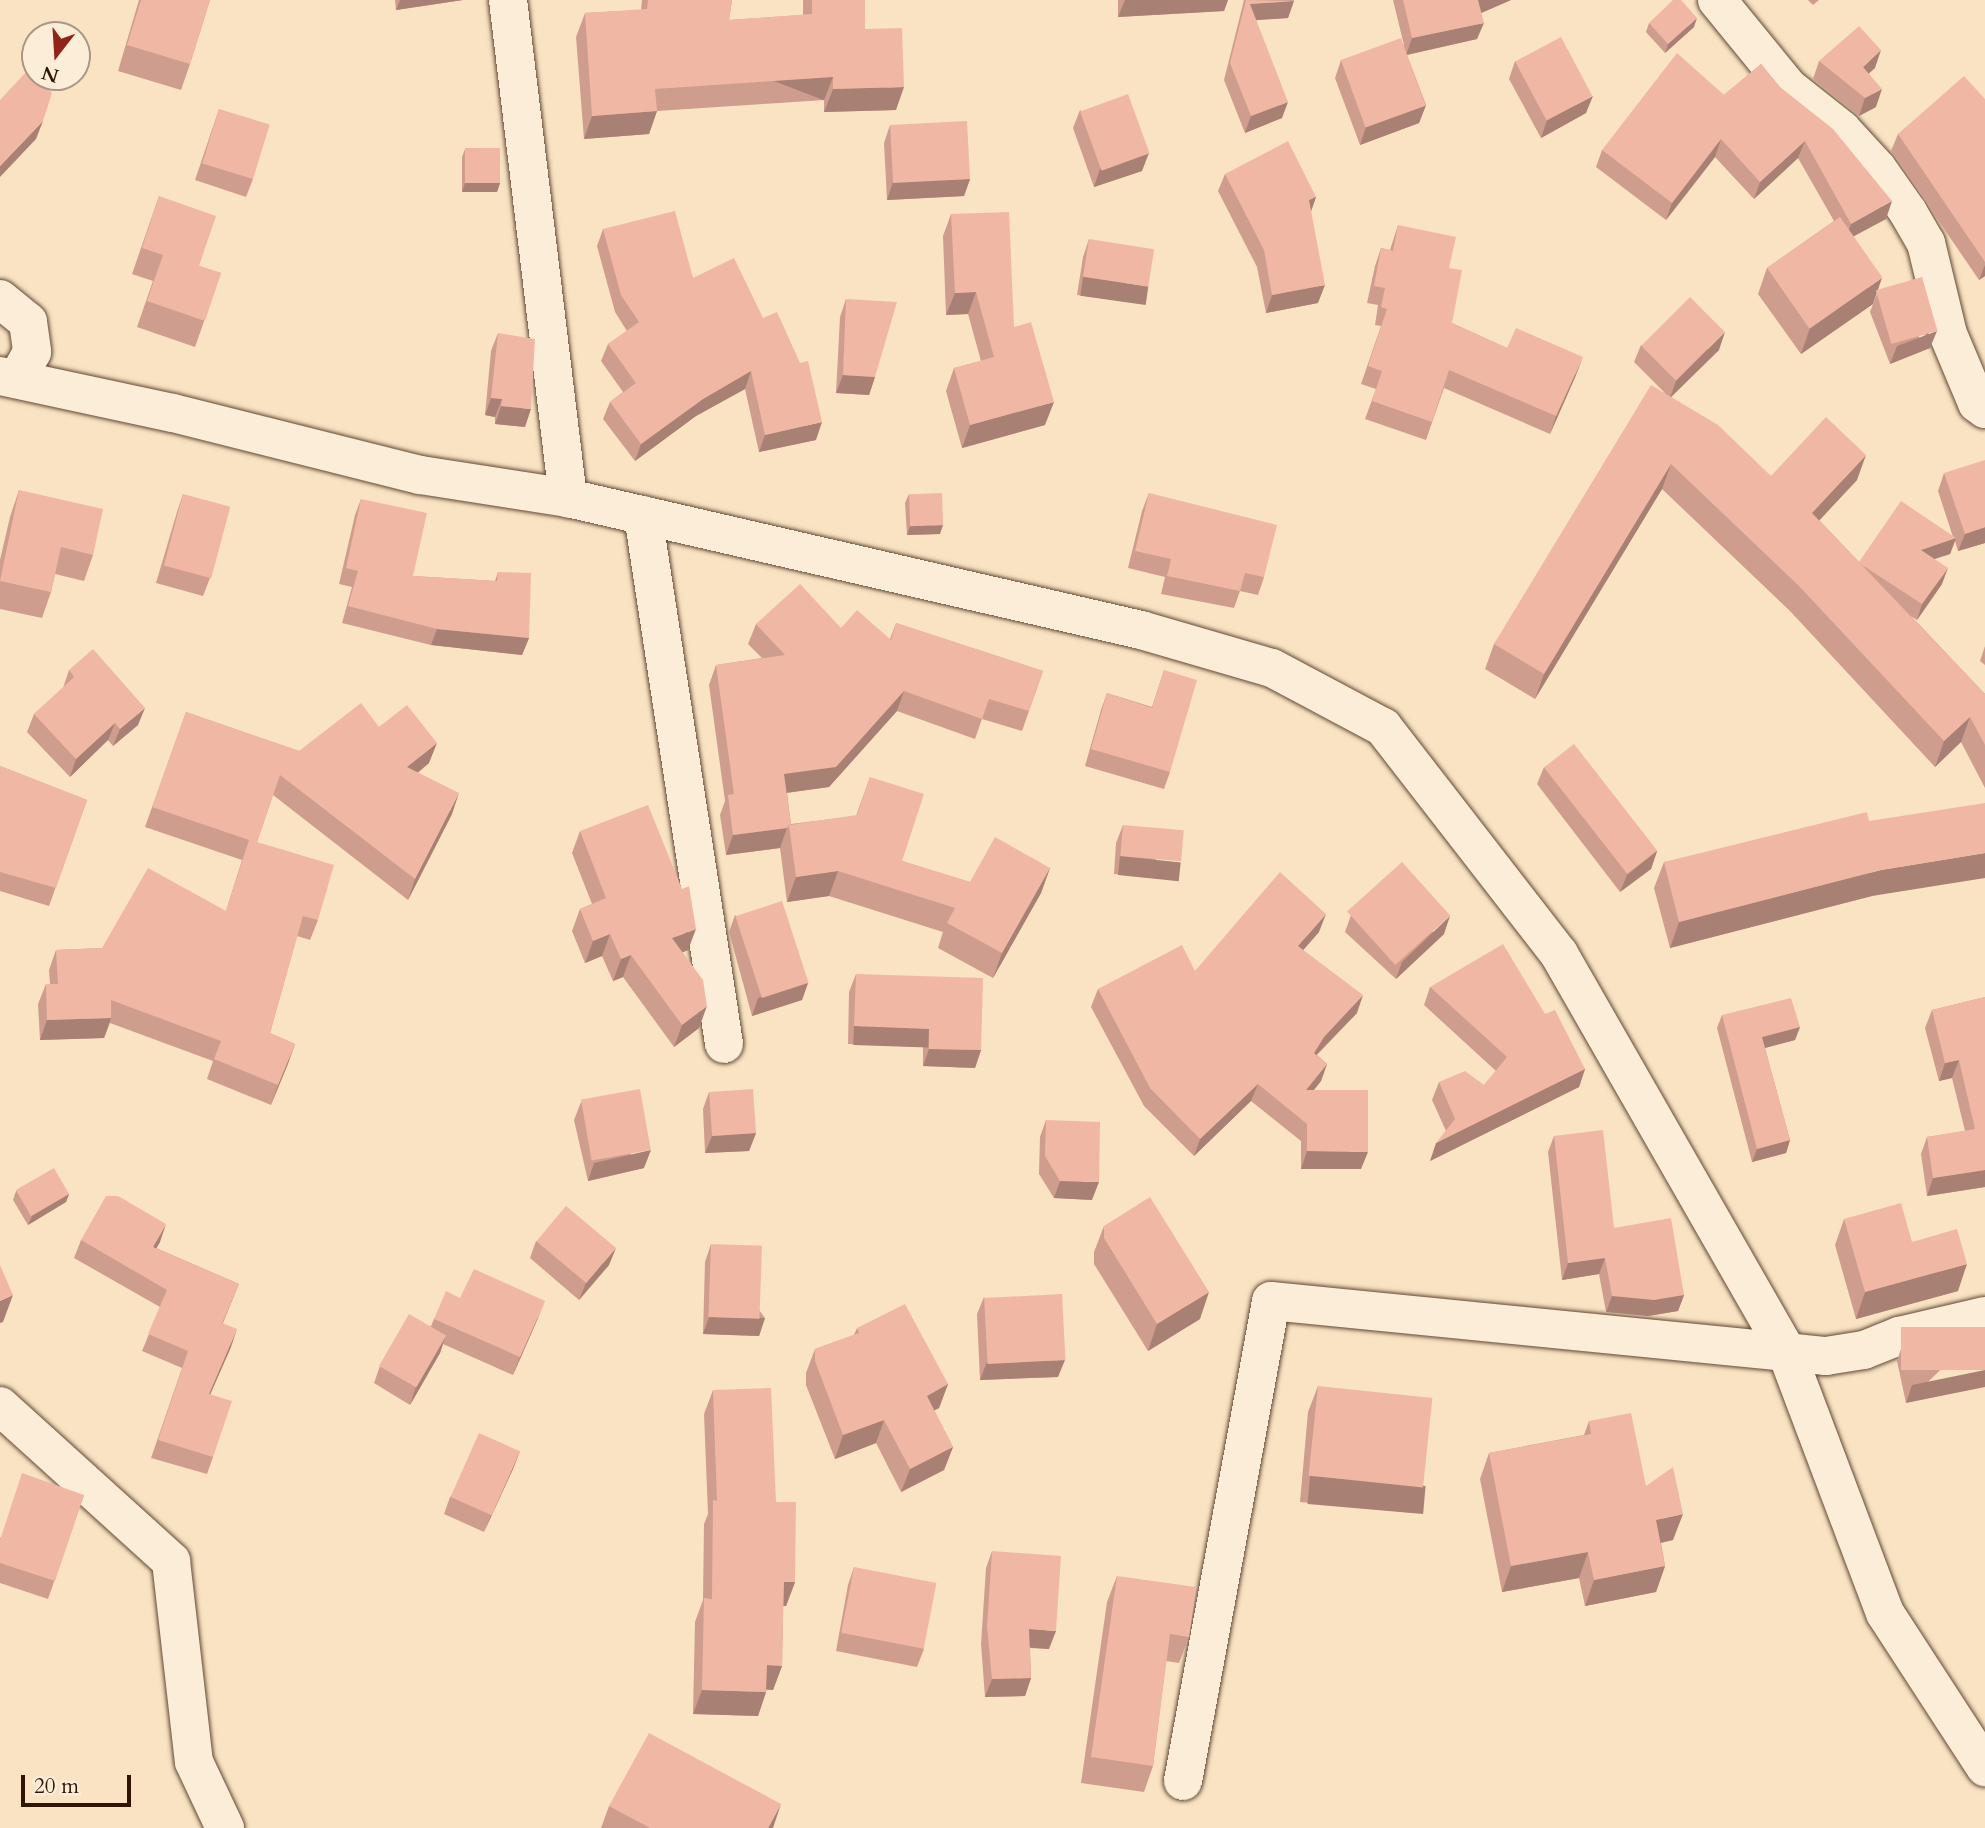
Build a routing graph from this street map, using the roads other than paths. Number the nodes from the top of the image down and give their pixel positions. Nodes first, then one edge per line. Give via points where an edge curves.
1 (509, 0) edge
2 (1717, 0) edge
3 (0, 299) edge
4 (8, 378) edge
5 (1985, 409) edge
6 (568, 498) junction
7 (643, 515) junction
8 (724, 1044) dead end
9 (1985, 1316) edge
10 (1786, 1351) junction
11 (0, 1406) edge
12 (1985, 1767) edge
13 (1183, 1782) dead end
14 (225, 1828) edge

1 - 6 street
2 - 5 street via 1788,87 1842,130 1877,168 1908,212 1926,243 1948,334 1978,403
3 - 4 street via 28,322 32,352
4 - 6 street via 420,475
6 - 7 street
7 - 8 street
7 - 10 street via 1154,633 1272,668 1383,727 1559,954
9 - 10 street via 1899,1336 1864,1350 1826,1356
10 - 12 street via 1885,1613
10 - 13 street via 1271,1301
11 - 14 street via 171,1561 194,1762

